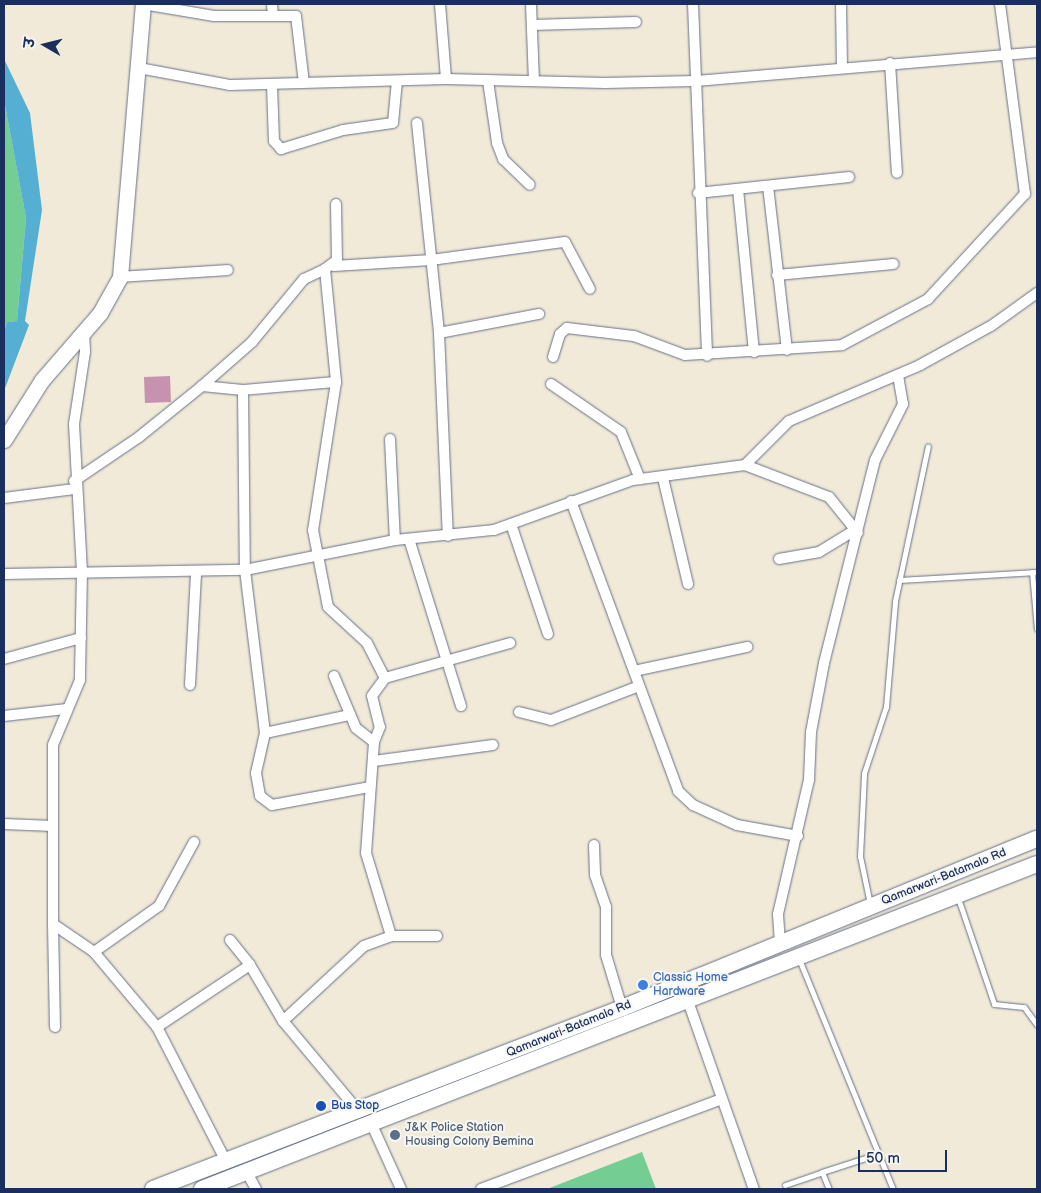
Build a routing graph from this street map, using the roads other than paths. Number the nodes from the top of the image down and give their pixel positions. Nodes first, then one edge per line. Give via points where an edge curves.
1 (143, 4) edge
2 (272, 4) edge
3 (440, 4) edge
4 (531, 4) edge
5 (693, 4) edge
6 (841, 4) edge
7 (1000, 4) edge
8 (273, 15) junction
9 (636, 22) dead end
10 (532, 25) junction
11 (1037, 52) edge
12 (1005, 55) junction
13 (890, 63) junction
14 (842, 67) junction
15 (139, 68) junction
16 (446, 79) junction
17 (398, 81) junction
18 (488, 81) junction
19 (534, 81) junction
20 (695, 81) junction
21 (304, 83) junction
22 (272, 84) junction
23 (418, 123) dead end
24 (897, 173) dead end
25 (849, 177) dead end
26 (530, 185) dead end
27 (768, 186) junction
28 (738, 189) junction
29 (698, 193) junction
30 (336, 204) dead end
31 (431, 260) junction
32 (894, 264) dead end
33 (330, 267) junction
34 (228, 270) dead end
35 (777, 276) junction
36 (120, 277) junction
37 (590, 289) dead end
38 (1037, 293) edge
39 (539, 314) dead end
40 (84, 332) junction
41 (439, 333) junction
42 (786, 350) junction
43 (754, 352) junction
44 (707, 356) junction
45 (553, 357) dead end
46 (898, 375) junction
47 (336, 382) junction
48 (551, 384) dead end
49 (202, 386) junction
50 (243, 390) junction
51 (390, 439) dead end
52 (4, 440) edge
53 (928, 446) dead end
54 (745, 465) junction
55 (663, 478) junction
56 (640, 479) junction
57 (74, 485) junction
58 (4, 498) edge
59 (571, 501) junction
60 (510, 524) junction
61 (856, 532) junction
62 (448, 536) junction
63 (409, 539) junction
64 (395, 540) junction
65 (316, 557) junction
66 (779, 559) dead end
67 (245, 570) junction
68 (82, 571) junction
69 (1035, 572) edge
70 (4, 574) edge
71 (196, 574) junction
72 (899, 580) junction
73 (688, 584) dead end
74 (1037, 629) edge
75 (548, 634) dead end
76 (81, 638) junction
77 (510, 643) dead end
78 (746, 647) dead end
79 (4, 659) edge
80 (447, 663) junction
81 (634, 671) junction
82 (334, 676) dead end
83 (385, 678) junction
84 (190, 685) dead end
85 (639, 686) junction
86 (460, 706) dead end
87 (65, 709) junction
88 (519, 712) dead end
89 (4, 716) edge
90 (350, 716) junction
91 (265, 733) junction
92 (374, 742) junction
93 (493, 745) dead end
94 (374, 761) junction
95 (370, 786) junction
96 (4, 824) edge
97 (52, 826) junction
98 (798, 836) junction
99 (1037, 839) edge
100 (194, 842) dead end
101 (594, 845) dead end
102 (1037, 864) edge
103 (957, 895) junction
104 (871, 906) junction
105 (53, 924) junction
106 (391, 936) junction
107 (437, 936) dead end
108 (230, 940) dead end
109 (780, 943) junction
110 (94, 952) junction
111 (799, 958) junction
112 (250, 965) junction
113 (688, 1001) junction
114 (622, 1008) junction
115 (283, 1021) junction
116 (1037, 1026) edge
117 (54, 1027) dead end
118 (157, 1027) junction
119 (722, 1099) junction
120 (360, 1112) junction
121 (372, 1125) junction
122 (878, 1154) junction
123 (226, 1161) junction
124 (246, 1171) junction
125 (822, 1172) junction
126 (785, 1185) dead end
127 (153, 1189) edge
128 (202, 1189) edge
129 (256, 1189) edge
130 (401, 1189) edge
131 (481, 1189) edge
132 (754, 1189) edge
133 (829, 1189) edge
134 (893, 1189) edge

1 - 8 street via 214,16
1 - 15 street
2 - 8 street
3 - 16 street
4 - 10 street
5 - 20 street
6 - 14 street
7 - 12 street
8 - 21 street via 298,18
9 - 10 street
10 - 19 street
11 - 12 street
12 - 13 street
12 - 42 street via 1026,188 1021,202 928,299 842,345
13 - 14 street
13 - 24 street
14 - 20 street
15 - 22 street via 199,81
15 - 36 street
16 - 17 street
16 - 18 street
17 - 21 street
17 - 22 street via 393,123 343,130 281,149 274,141
18 - 19 street
18 - 26 street via 496,143 503,159
19 - 20 street
20 - 29 street
21 - 22 street
23 - 31 street
25 - 27 street
27 - 28 street
27 - 35 street
28 - 29 street
28 - 43 street
29 - 44 street
30 - 33 street
31 - 33 street
31 - 37 street via 565,242
31 - 41 street
32 - 35 street
33 - 47 street
33 - 49 street via 297,285 252,342
34 - 36 street
35 - 42 street
36 - 40 street
38 - 46 street via 991,326
39 - 41 street
40 - 52 street via 42,380
40 - 57 street via 85,352 74,424
41 - 62 street
42 - 43 street
43 - 44 street
44 - 45 street via 676,354 634,336 572,327 561,331
46 - 54 street via 789,421
46 - 61 street via 903,404 876,460
47 - 50 street
47 - 65 street via 314,515
48 - 56 street via 621,432
49 - 50 street
49 - 57 street
50 - 67 street
51 - 64 street
53 - 72 lane
54 - 55 street
54 - 61 street via 829,497
55 - 56 street
55 - 73 street
56 - 59 street
57 - 58 street
57 - 68 street
59 - 60 street
59 - 81 street
60 - 62 street
60 - 75 street
61 - 66 street via 819,552
61 - 98 street via 824,663
62 - 63 street
63 - 64 street
63 - 80 street
64 - 65 street
65 - 67 street
65 - 83 street via 328,607 367,643
67 - 71 street
67 - 91 street
68 - 70 street
68 - 71 street
68 - 76 street
69 - 72 lane
69 - 74 lane
71 - 84 street
72 - 104 lane via 886,707 864,773 860,856
76 - 79 street
76 - 87 street via 78,688
77 - 80 street
78 - 81 street
80 - 83 street
80 - 86 street
81 - 85 street
82 - 90 street
83 - 92 street via 372,696 380,723
85 - 88 street via 550,720
85 - 98 street via 675,784 693,806 737,825
87 - 89 street
87 - 97 street via 53,745
90 - 91 street
90 - 92 street via 360,733
91 - 95 street via 256,773 260,796 267,804
92 - 94 street
93 - 94 street
94 - 95 street
95 - 106 street via 366,853
96 - 97 street
97 - 105 street
98 - 109 street via 778,914
99 - 104 main road, Qamarwari-Batamalo Rd
100 - 110 street via 159,906
101 - 114 street via 594,875 606,907 606,955
102 - 103 main road, Qamarwari-Batamalo Rd
103 - 111 main road, Qamarwari-Batamalo Rd
103 - 116 lane via 994,1004 1024,1007
104 - 109 main road, Qamarwari-Batamalo Rd
105 - 110 street
105 - 117 street
106 - 107 street
106 - 115 street via 364,946
108 - 112 street
109 - 114 main road, Qamarwari-Batamalo Rd
110 - 118 street
111 - 113 main road, Qamarwari-Batamalo Rd
111 - 122 lane
112 - 115 street
112 - 118 street
113 - 119 street
113 - 121 main road, Qamarwari-Batamalo Rd
114 - 120 main road, Qamarwari-Batamalo Rd
115 - 120 street
118 - 123 street
119 - 131 street
119 - 132 street
120 - 123 main road, Qamarwari-Batamalo Rd
121 - 124 main road, Qamarwari-Batamalo Rd
121 - 130 street
122 - 125 lane
122 - 134 lane
123 - 127 main road, Qamarwari-Batamalo Rd
124 - 128 main road, Qamarwari-Batamalo Rd
124 - 129 street
125 - 126 lane
125 - 133 lane

